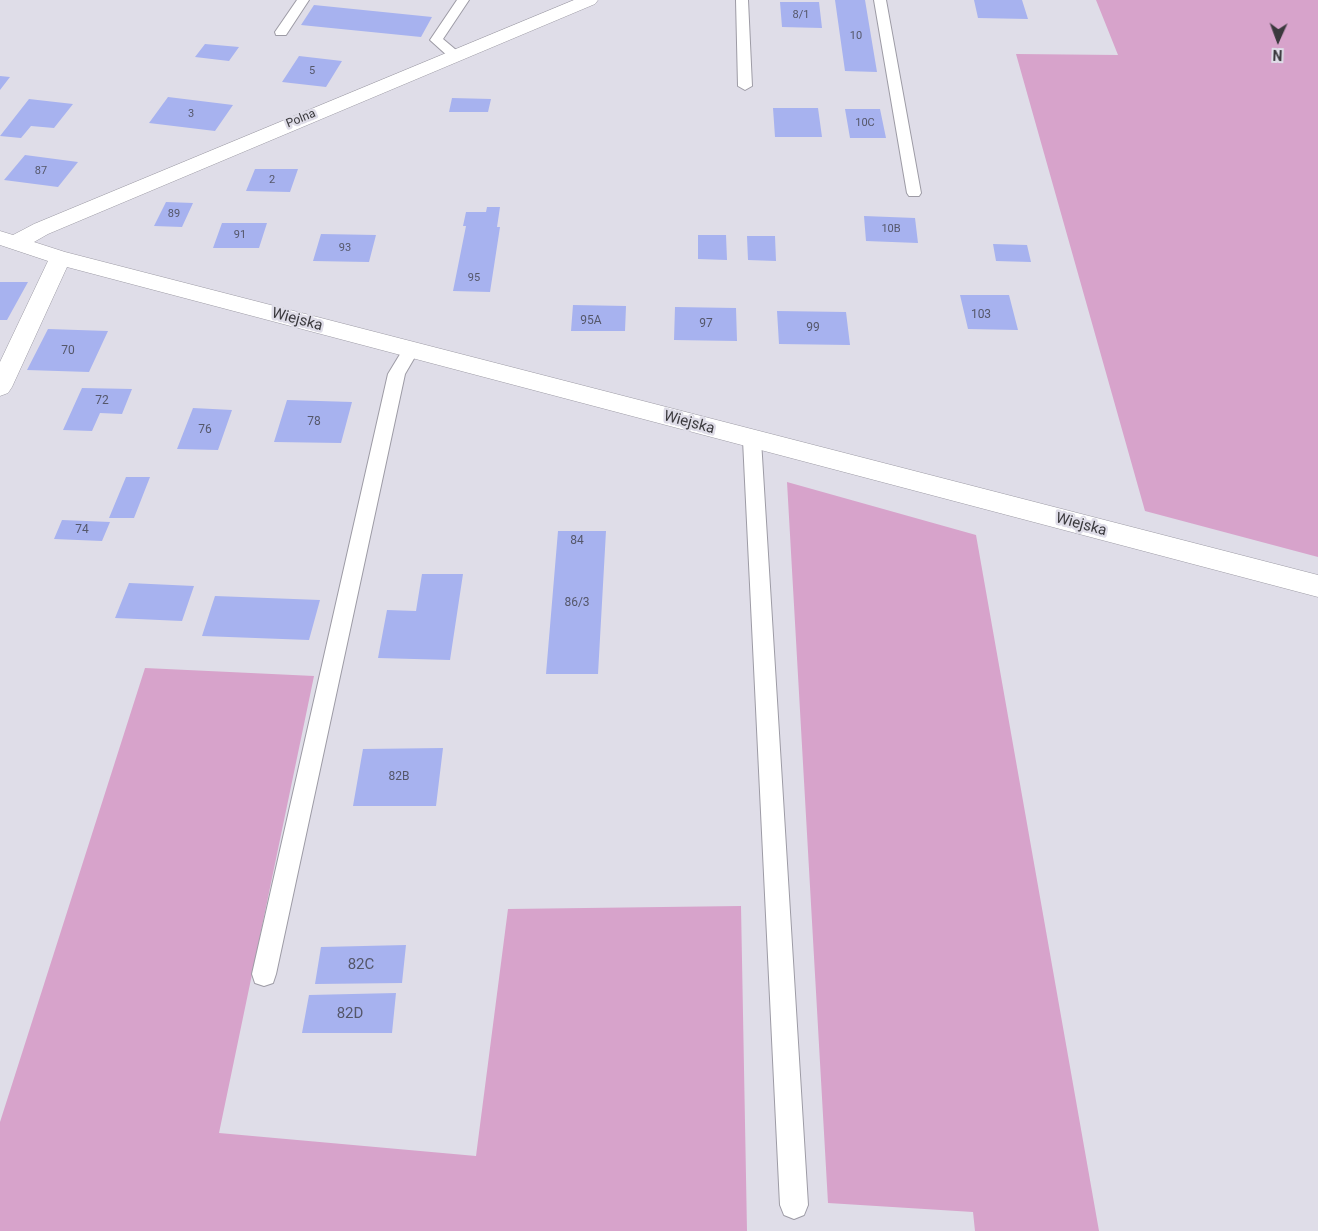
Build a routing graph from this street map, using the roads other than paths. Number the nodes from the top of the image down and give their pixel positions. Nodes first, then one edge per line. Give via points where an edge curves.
1 (303, 0) edge
2 (463, 0) edge
3 (589, 0) edge
4 (742, 0) edge
5 (880, 0) edge
6 (281, 32) dead end
7 (455, 56) junction
8 (745, 86) dead end
9 (914, 193) dead end
10 (7, 240) edge
11 (60, 258) junction
12 (412, 350) junction
13 (0, 387) edge
14 (752, 440) junction
15 (1318, 586) edge
16 (264, 974) dead end
17 (794, 1205) dead end

1 - 6 lane
2 - 7 lane via 436,40
3 - 7 street, Polna
4 - 8 lane
5 - 9 lane
7 - 10 street, Polna via 41,229
10 - 11 street, Wiejska
11 - 12 street, Wiejska
11 - 13 street
12 - 14 street, Wiejska
12 - 16 lane via 397,374
14 - 15 street, Wiejska
14 - 17 lane

